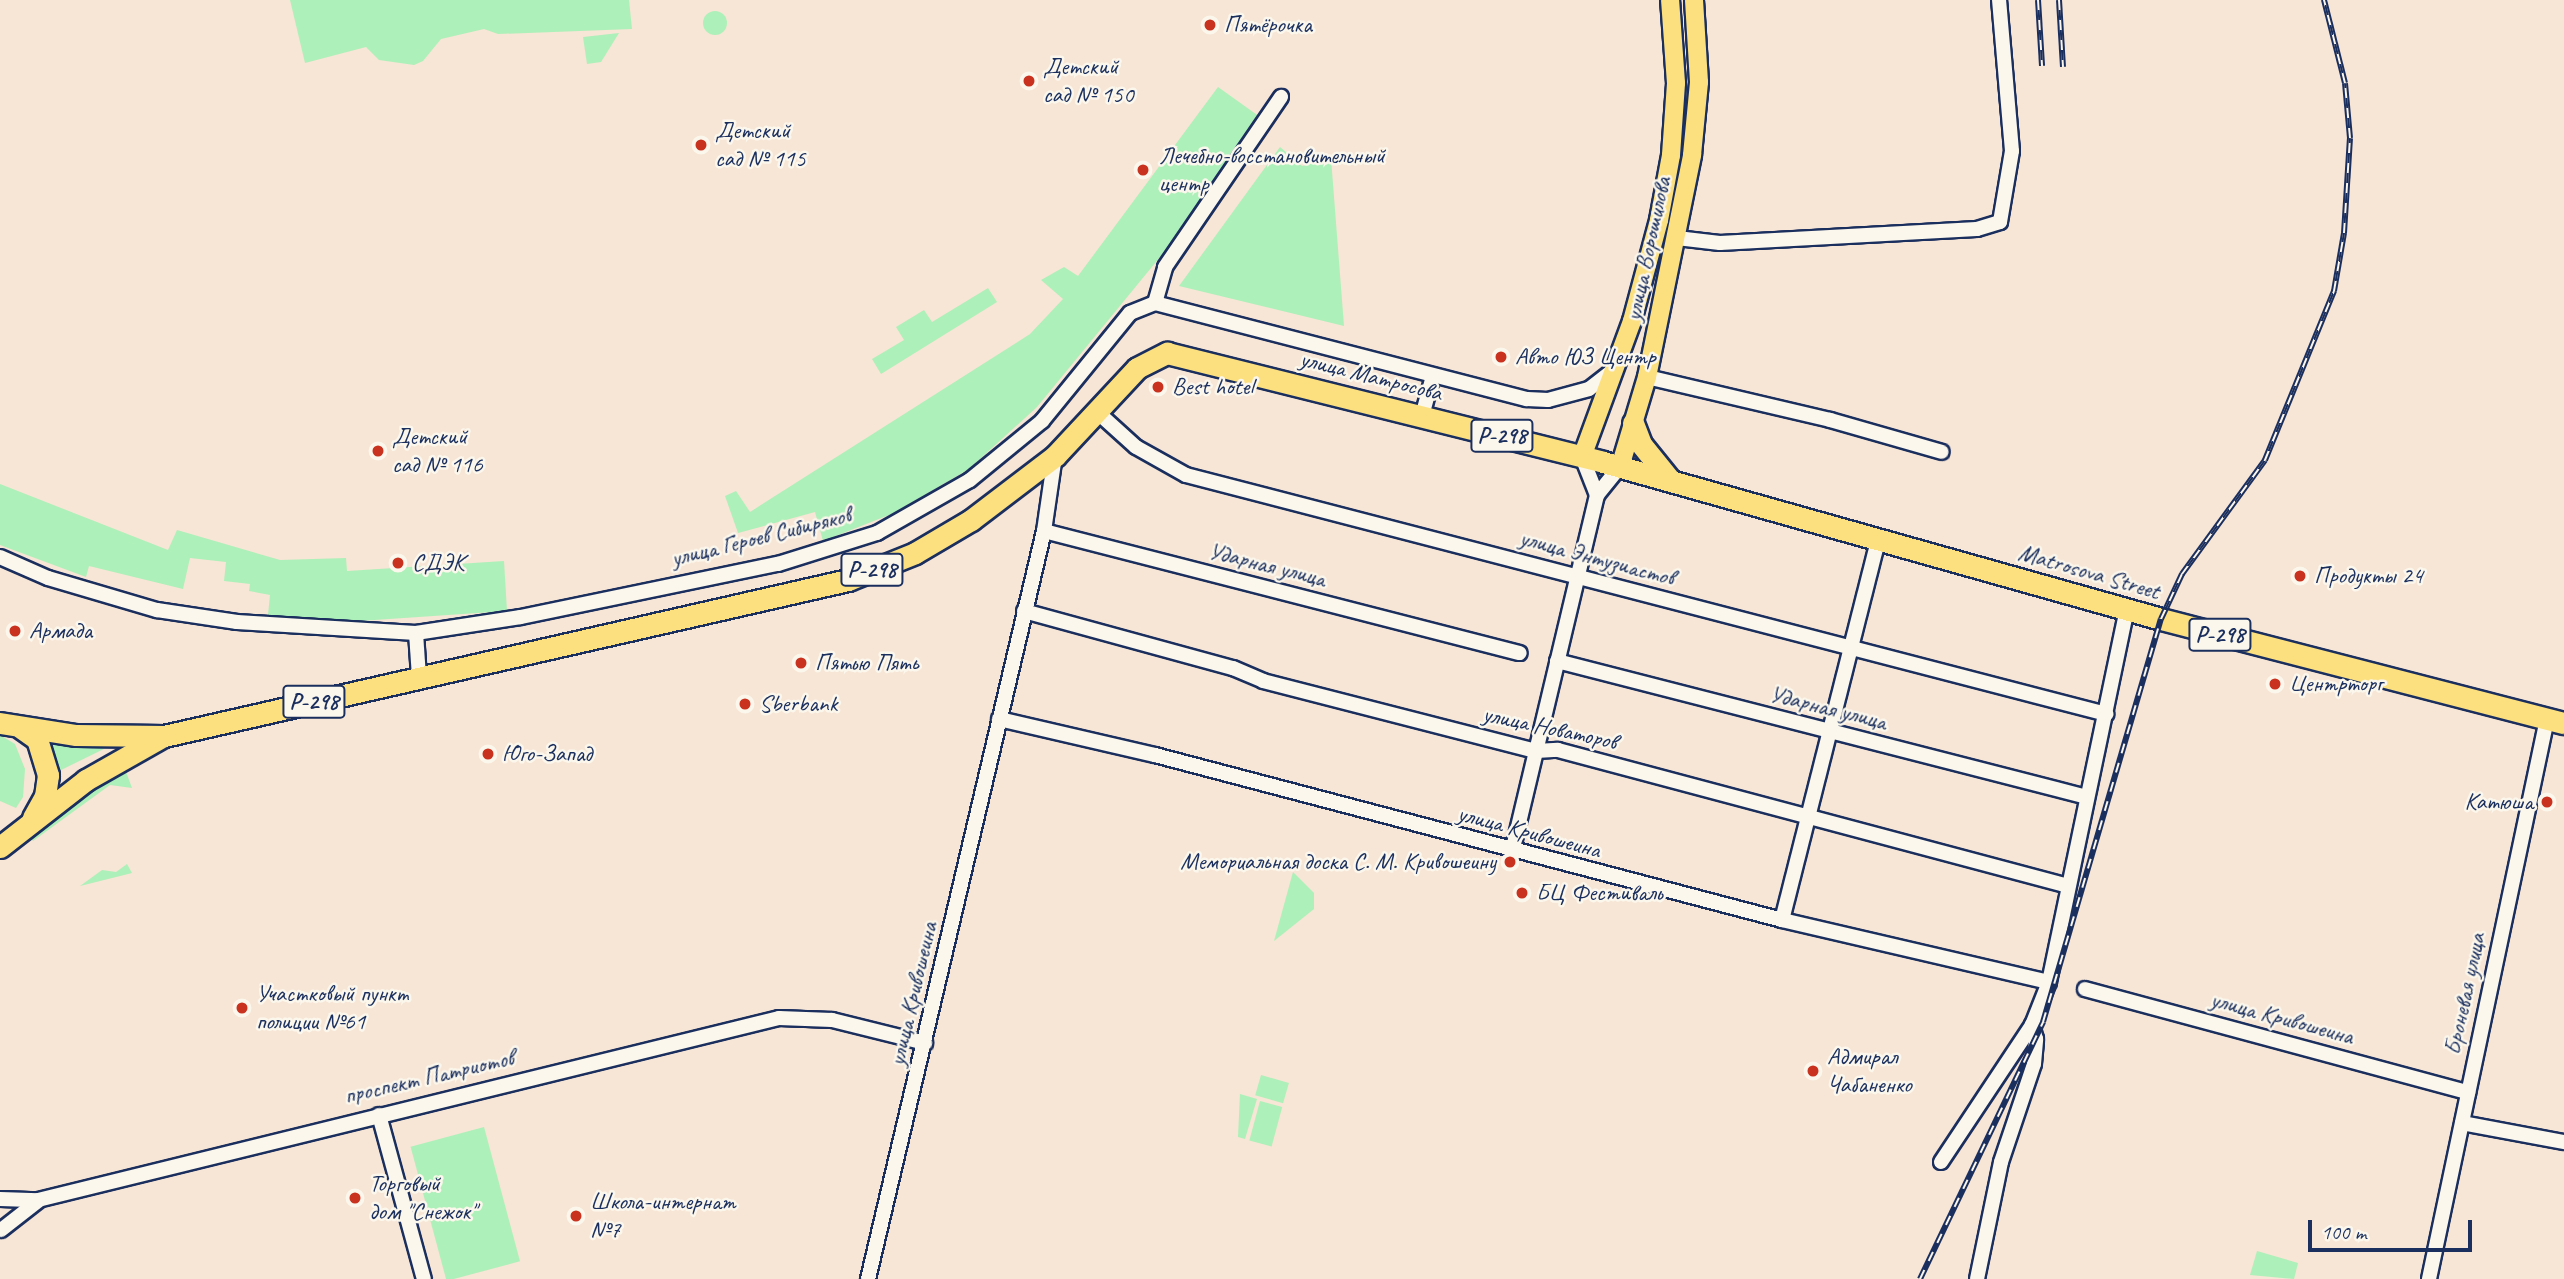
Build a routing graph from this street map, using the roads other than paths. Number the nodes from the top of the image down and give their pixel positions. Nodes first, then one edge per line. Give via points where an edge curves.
1 (1670, 0) edge
2 (1694, 0) edge
3 (1999, 0) edge
4 (1281, 97) dead end
5 (1677, 238) junction
6 (1155, 303) junction
7 (1615, 369) junction
8 (1433, 376) junction
9 (1647, 377) junction
10 (1095, 410) junction
11 (1422, 416) junction
12 (1633, 423) junction
13 (1942, 452) dead end
14 (1055, 456) junction
15 (1582, 457) junction
16 (1620, 467) junction
17 (1672, 481) junction
18 (1597, 495) junction
19 (1044, 531) junction
20 (1878, 540) junction
21 (0, 557) edge
22 (1580, 577) junction
23 (2127, 610) junction
24 (1024, 611) junction
25 (416, 633) junction
26 (1851, 648) junction
27 (1520, 653) dead end
28 (1557, 661) junction
29 (419, 677) junction
30 (2106, 714) junction
31 (999, 719) junction
32 (2555, 721) edge
33 (6, 724) edge
34 (1829, 733) junction
35 (164, 736) junction
36 (1536, 751) junction
37 (2087, 797) junction
38 (1808, 816) junction
39 (31, 823) junction
40 (0, 846) edge
41 (1512, 852) junction
42 (2068, 886) junction
43 (1782, 920) junction
44 (2049, 982) junction
45 (2085, 989) dead end
46 (2032, 1025) junction
47 (925, 1043) junction
48 (2468, 1092) junction
49 (379, 1115) junction
50 (2462, 1123) junction
51 (2564, 1142) edge
52 (1941, 1162) dead end
53 (0, 1199) edge
54 (38, 1200) junction
55 (0, 1226) edge
56 (424, 1279) edge
57 (868, 1279) edge
58 (1977, 1279) edge
59 (2429, 1279) edge

1 - 7 main road, улица Ворошилова via 1676,83 1671,155 1658,220
2 - 5 main road, улица Ворошилова via 1699,82
3 - 5 street via 2012,151 2000,222 1977,229 1720,243
4 - 6 street via 1165,267
5 - 9 main road, улица Ворошилова
6 - 8 street
6 - 25 street, улица Героев Сибиряков via 1130,313 1042,421 970,480 877,533 828,552 647,592
7 - 8 street via 1589,389 1548,400
7 - 15 main road, улица Ворошилова
8 - 11 street
9 - 12 main road, улица Ворошилова
9 - 13 street
10 - 11 highway, улица Матросова / Р-298 via 1137,368 1167,353
10 - 14 highway, Р-298
10 - 22 street, улица Энтузиастов via 1136,447 1186,475
11 - 15 highway, улица Матросова / Р-298
12 - 16 main road, улица Ворошилова
12 - 17 highway via 1641,444
14 - 19 street, улица Кривошеина
14 - 29 highway, Р-298 via 971,520 915,552 848,580
15 - 16 highway, Matrosova Street / Р-298
15 - 18 street
16 - 17 highway, Matrosova Street / Р-298
16 - 18 street, улица Ворошилова
17 - 20 highway, Matrosova Street / Р-298
18 - 22 street, улица Ворошилова
19 - 24 street, улица Кривошеина
19 - 27 street, Ударная улица
20 - 23 highway, Matrosova Street / Р-298
20 - 26 street
21 - 25 street, улица Героев Сибиряков via 48,578 132,603 219,619
22 - 26 street, улица Энтузиастов
22 - 28 street, улица Ворошилова
23 - 30 street
23 - 32 highway, Matrosova Street / Р-298
24 - 31 street, улица Кривошеина
24 - 36 street, улица Новаторов via 1234,668 1264,681
25 - 29 street
26 - 30 street, улица Энтузиастов
26 - 34 street
28 - 34 street, Ударная улица
28 - 36 street, улица Ворошилова
29 - 35 highway, Р-298
30 - 37 street
31 - 41 street, улица Кривошеина via 1230,774
31 - 47 street, улица Кривошеина
32 - 48 street, Броневая улица
33 - 35 highway, Р-298 via 76,735
33 - 39 highway via 37,739 48,775
34 - 37 street, Ударная улица
34 - 38 street
35 - 39 highway, Р-298 via 86,780
36 - 38 street, улица Новаторов via 1558,751
36 - 41 street, улица Ворошилова
37 - 42 street
38 - 42 street, улица Новаторов
38 - 43 street
39 - 40 highway, Р-298
41 - 43 street, улица Кривошеина
42 - 44 street
43 - 44 street, улица Кривошеина
44 - 46 street
45 - 48 street, улица Кривошеина
46 - 52 street
46 - 58 street via 2034,1064 2001,1163
47 - 49 street, проспект Патриотов via 832,1020 779,1018
47 - 57 street, улица Кривошеина
48 - 50 street, Броневая улица
49 - 54 street, проспект Патриотов
49 - 56 street
50 - 51 street
50 - 59 street, Броневая улица
53 - 54 street, проспект Патриотов
54 - 55 street, проспект Патриотов

